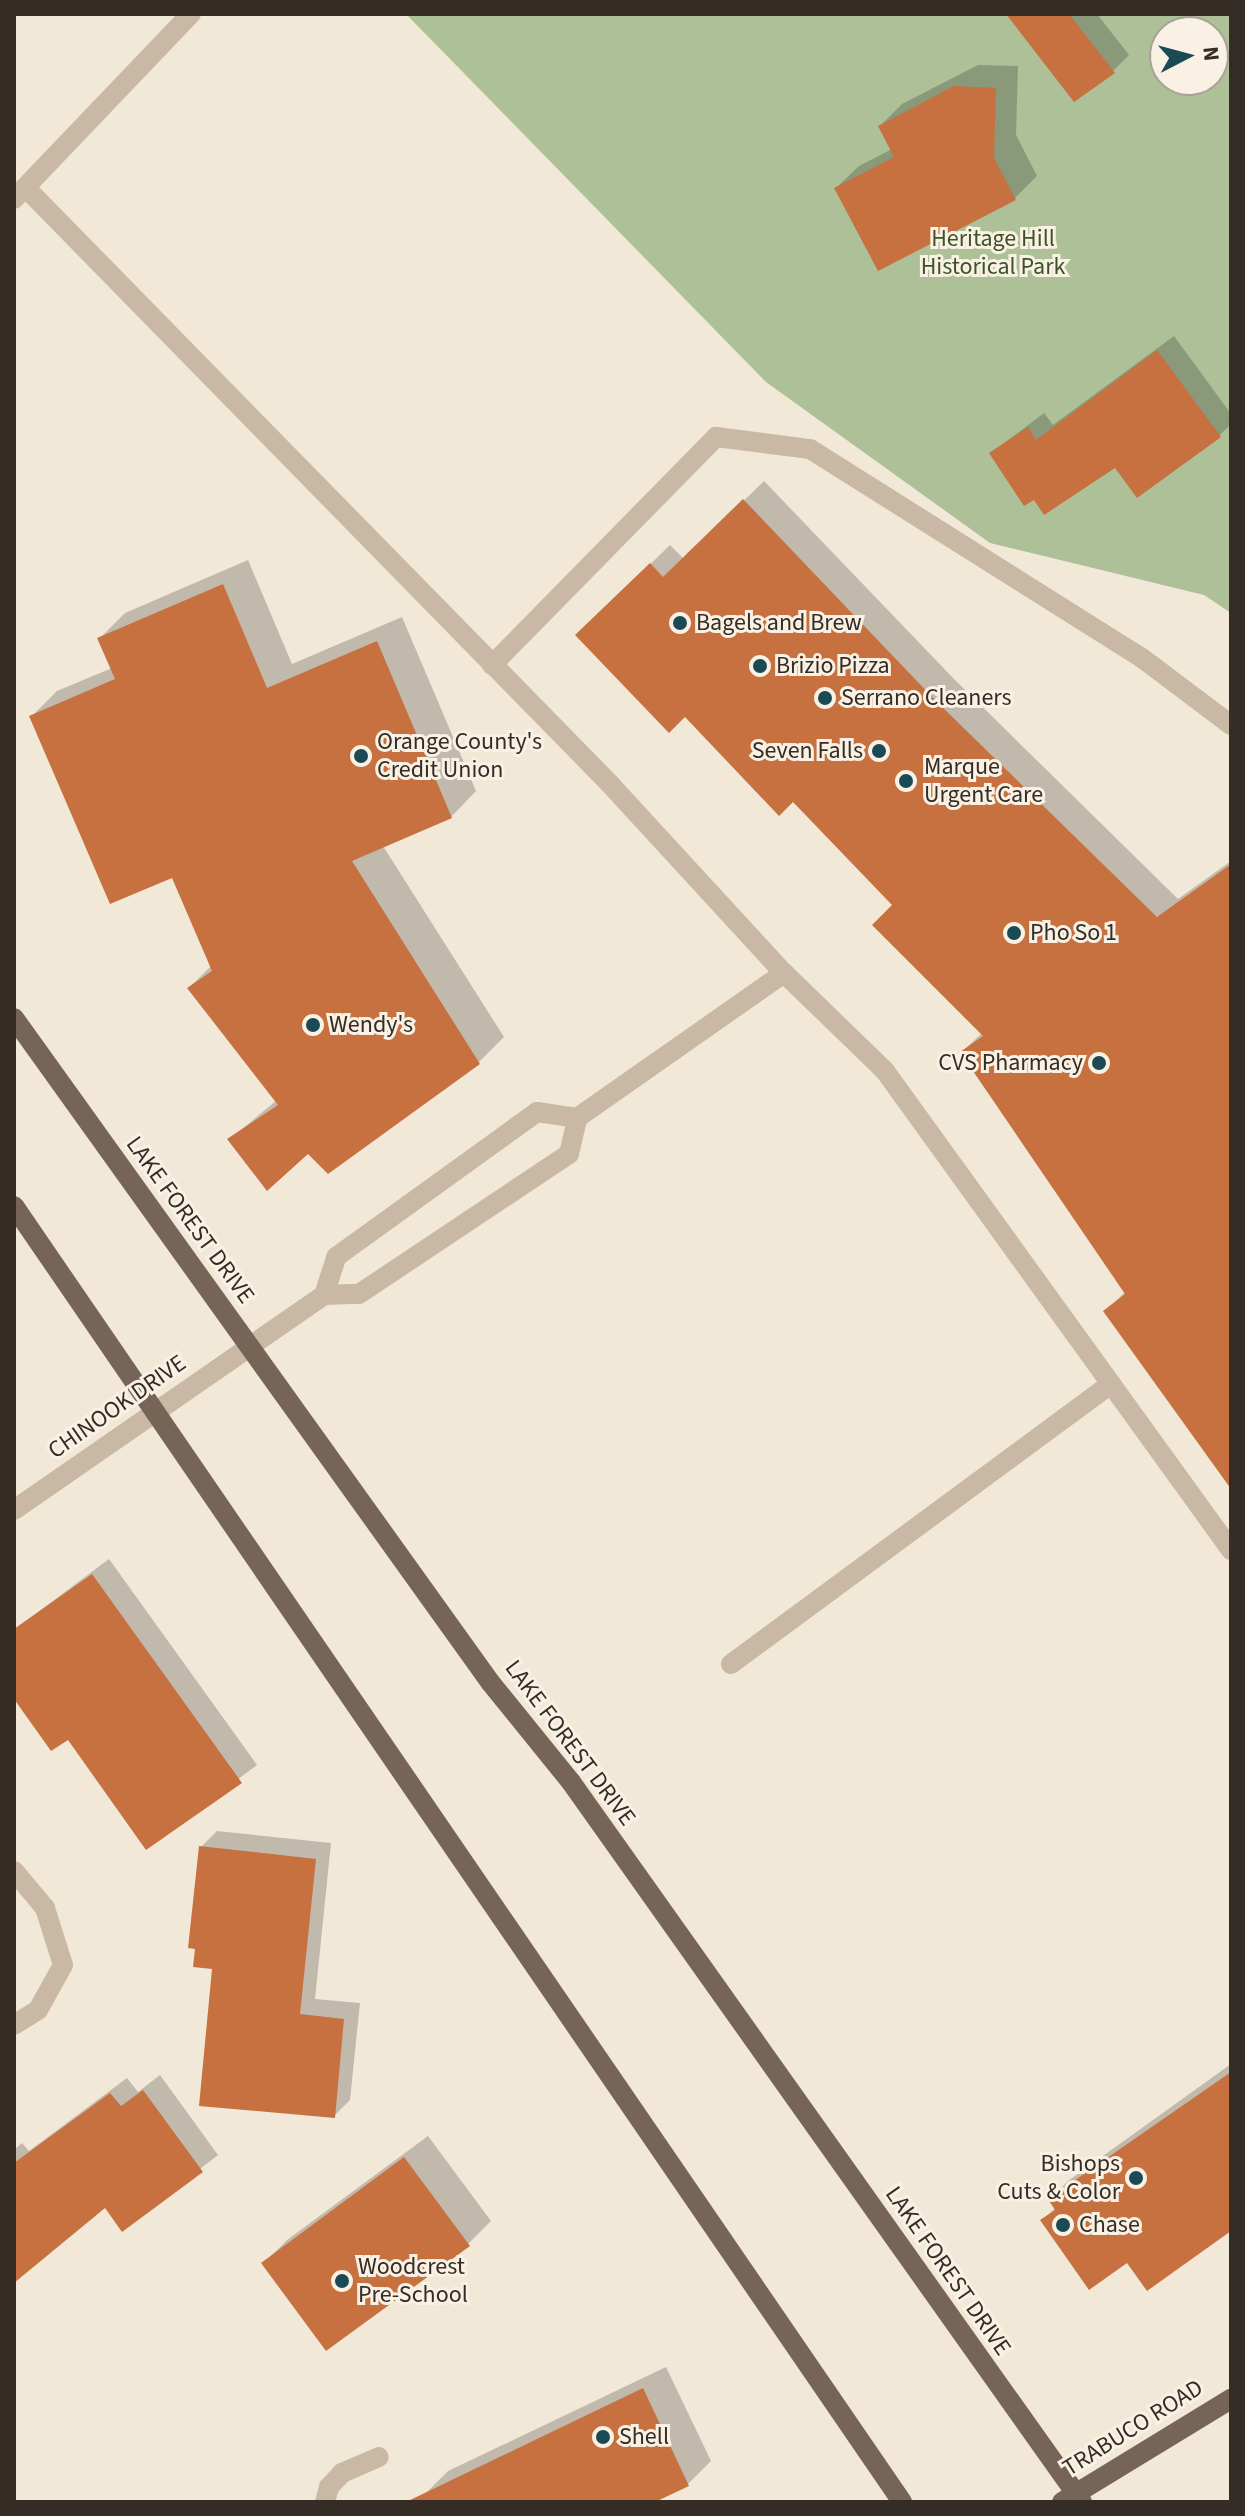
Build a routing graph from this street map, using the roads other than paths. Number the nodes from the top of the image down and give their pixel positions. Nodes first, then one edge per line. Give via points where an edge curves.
1 (191, 14) edge
2 (20, 194) edge
3 (492, 665) junction
4 (1231, 725) edge
5 (784, 973) junction
6 (14, 1018) edge
7 (577, 1118) junction
8 (14, 1206) edge
9 (324, 1295) junction
10 (249, 1347) junction
11 (1111, 1384) junction
12 (158, 1410) junction
13 (14, 1510) edge
14 (1231, 1550) edge
15 (731, 1664) dead end
16 (14, 1871) edge
17 (14, 2025) edge
18 (1231, 2399) edge
19 (379, 2457) dead end
20 (1074, 2499) edge
21 (325, 2502) edge
22 (902, 2502) edge

1 - 2 street
2 - 3 street
3 - 4 street via 716,437 810,449 1142,658
3 - 5 street
5 - 7 street
5 - 11 street via 885,1071
6 - 10 main road, LAKE FOREST DRIVE
7 - 9 street via 569,1154 359,1294
7 - 9 street via 537,1112 336,1257
8 - 12 main road
9 - 10 street, CHINOOK DRIVE
10 - 12 street, CHINOOK DRIVE
10 - 20 main road, LAKE FOREST DRIVE via 490,1682 571,1782
11 - 14 street
11 - 15 street
12 - 13 street, CHINOOK DRIVE
12 - 22 main road via 528,1964
16 - 17 street via 45,1908 63,1965 38,2010
18 - 20 main road, TRABUCO ROAD
19 - 21 street via 342,2473 329,2487

